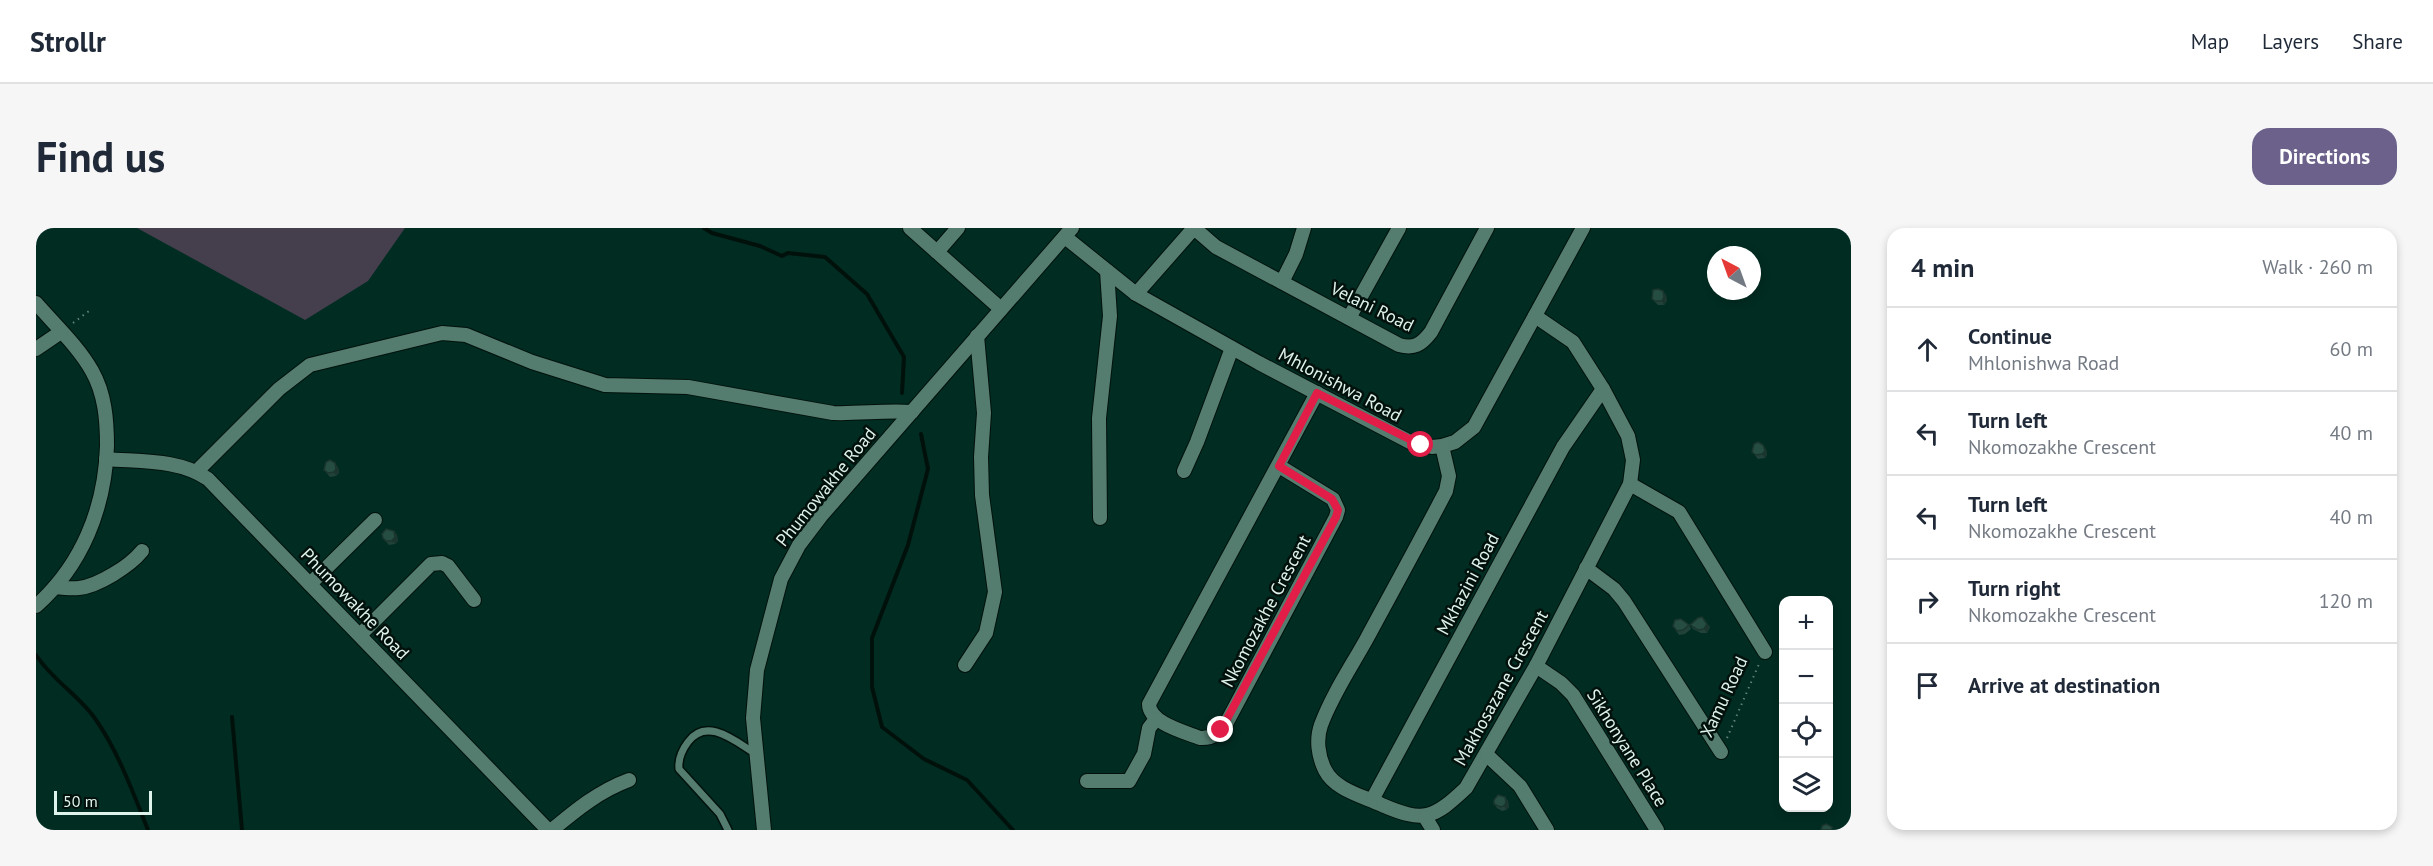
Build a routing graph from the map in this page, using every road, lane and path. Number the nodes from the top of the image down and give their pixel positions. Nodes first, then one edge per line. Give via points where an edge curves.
1 (910, 228) edge
2 (958, 228) edge
3 (1194, 228) edge
4 (1304, 228) edge
5 (1399, 228) edge
6 (1487, 228) edge
7 (1583, 228) edge
8 (1069, 232) edge
9 (937, 252) junction
10 (1107, 271) junction
11 (1282, 282) junction
12 (1136, 294) junction
13 (36, 303) edge
14 (1001, 309) junction
15 (89, 310) dead end
16 (1535, 316) junction
17 (1349, 318) junction
18 (61, 332) junction
19 (977, 336) junction
20 (1232, 348) junction
21 (36, 349) edge
22 (1603, 389) junction
23 (1317, 393) junction
24 (912, 412) junction
25 (1442, 446) junction
26 (106, 459) junction
27 (1279, 466) junction
28 (197, 471) junction
29 (1184, 471) dead end
30 (1630, 484) junction
31 (1100, 518) dead end
32 (375, 520) dead end
33 (142, 551) dead end
34 (1586, 568) junction
35 (310, 584) junction
36 (55, 587) junction
37 (474, 600) dead end
38 (36, 606) edge
39 (360, 635) junction
40 (1765, 652) joint
41 (965, 665) dead end
42 (1536, 666) junction
43 (1156, 718) junction
44 (1721, 752) joint
45 (757, 755) junction
46 (1487, 755) junction
47 (629, 780) dead end
48 (1087, 781) dead end
49 (1372, 800) junction
50 (1425, 817) junction
51 (550, 830) edge
52 (728, 830) edge
53 (764, 830) edge
54 (1433, 830) edge
55 (1547, 830) edge
56 (1657, 830) edge

1 - 9 street
2 - 9 street
3 - 11 street, Velani Road via 1216,247
3 - 12 street
4 - 11 street
5 - 17 street
6 - 17 street, Velani Road via 1443,312 1419,345 1399,345
7 - 16 street
8 - 10 street, Mhlonishwa Road
8 - 14 street, Phumowakhe Road
9 - 14 street
10 - 12 street, Mhlonishwa Road
10 - 31 street via 1110,316 1099,418
11 - 17 street, Velani Road
12 - 20 street, Mhlonishwa Road
13 - 18 street
14 - 19 street, Phumowakhe Road
15 - 18 path
16 - 22 street, Makhosazane Crescent via 1573,342
16 - 25 street via 1474,427 1455,442
18 - 21 street
18 - 26 street via 91,369 102,393
19 - 24 street, Phumowakhe Road
19 - 41 street via 984,413 982,495 995,592 986,633
20 - 23 street, Mhlonishwa Road
20 - 29 street
22 - 30 street, Makhosazane Crescent via 1628,436 1633,460
22 - 49 street, Mkhazini Road via 1563,447
23 - 25 street, Mhlonishwa Road via 1410,442
23 - 27 street
24 - 28 street via 833,413 688,387 605,385 532,362 466,335 442,333 310,365
24 - 45 street, Phumowakhe Road via 821,516 788,563 757,670 753,718
25 - 49 street via 1449,476 1446,491 1334,699 1319,736 1325,771 1343,788
26 - 28 street, Phumowakhe Road via 178,465
26 - 36 street via 98,508 89,534
27 - 43 street via 1151,698 1149,710
27 - 43 street, Nkomozakhe Crescent via 1332,499 1338,510 1336,517 1221,730 1208,739 1200,738
28 - 35 street, Phumowakhe Road via 218,487
30 - 34 street, Makhosazane Crescent
30 - 40 street, Xamu Road via 1679,512
32 - 35 street
33 - 36 street via 124,567 94,583 77,589
34 - 42 street, Makhosazane Crescent
34 - 44 street, Xamu Road via 1624,601
35 - 39 street, Phumowakhe Road
36 - 38 street
37 - 39 street via 448,566 431,564
39 - 51 street, Phumowakhe Road
40 - 44 path, Xamu Road
42 - 46 street, Makhosazane Crescent
42 - 56 street, Sikhonyane Place via 1573,695
43 - 48 street via 1149,728 1144,754 1129,781
45 - 52 lane via 719,732 704,730 691,738 681,755 679,769 720,814
45 - 53 street, Phumowakhe Road
46 - 50 street, Makhosazane Crescent via 1466,788
46 - 55 street via 1521,786
47 - 51 street via 591,799
49 - 50 street via 1409,816
50 - 54 street

